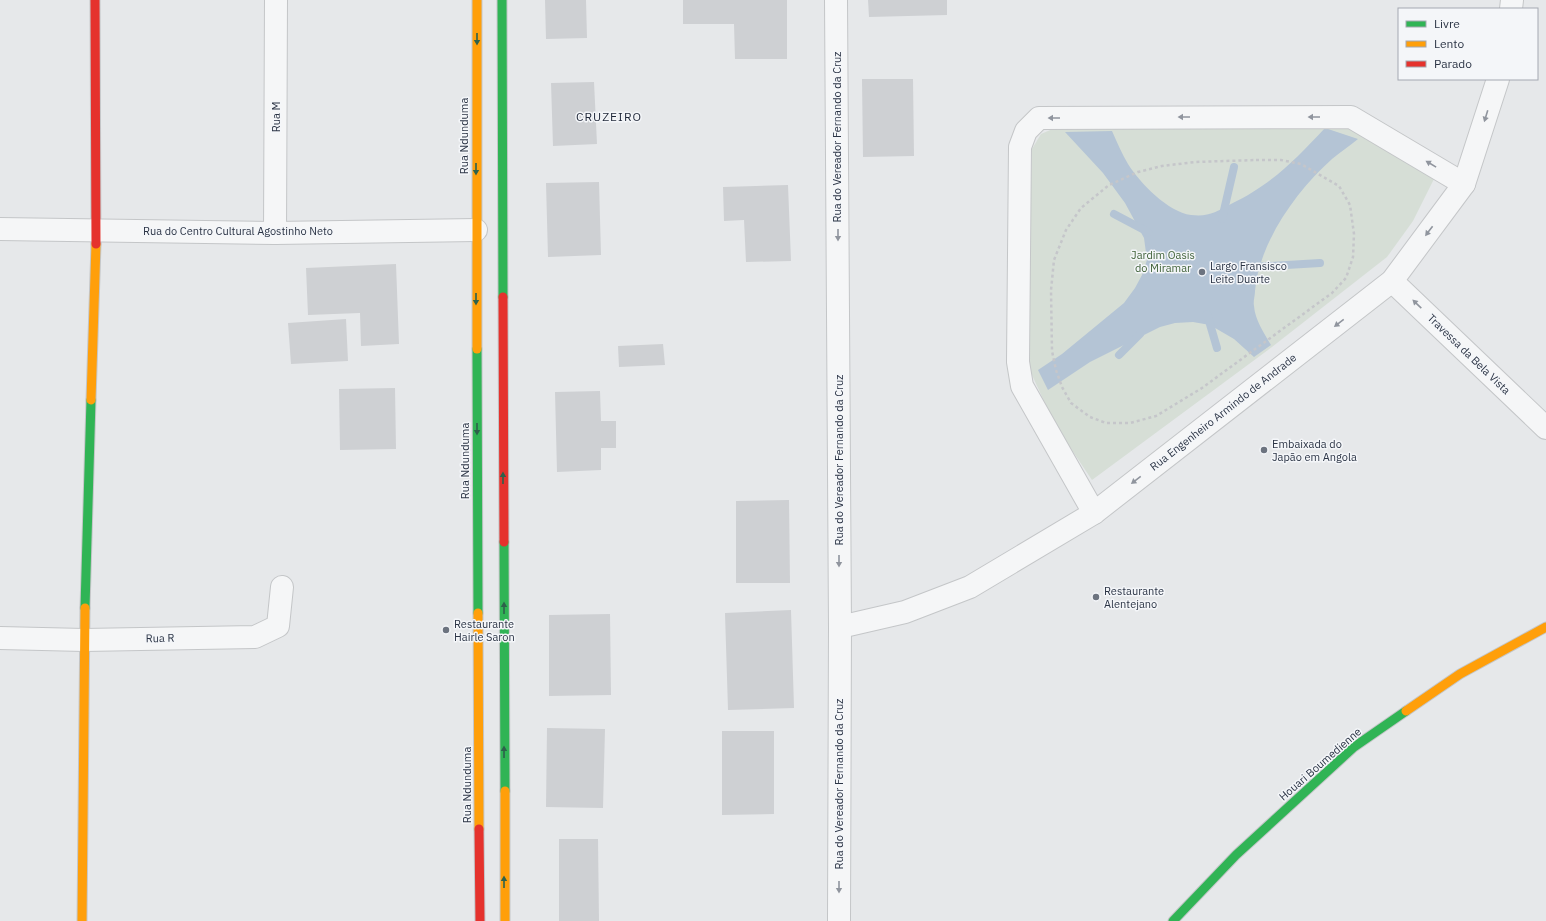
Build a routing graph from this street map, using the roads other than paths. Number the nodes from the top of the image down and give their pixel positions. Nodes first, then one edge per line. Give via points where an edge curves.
1 (95, 0) edge
2 (276, 0) edge
3 (477, 0) edge
4 (502, 0) edge
5 (836, 0) edge
6 (1498, 80) edge
7 (1464, 184) junction
8 (0, 229) edge
9 (96, 230) junction
10 (476, 230) junction
11 (275, 234) junction
12 (1392, 281) junction
13 (1546, 428) edge
14 (1094, 513) junction
15 (282, 587) dead end
16 (840, 627) junction
17 (1546, 627) edge
18 (0, 638) edge
19 (84, 640) junction
20 (82, 921) edge
21 (480, 921) edge
22 (504, 921) edge
23 (839, 921) edge
24 (1173, 921) edge

1 - 9 main road
2 - 11 street, Rua M
3 -> 10 main road, Rua Ndunduma
22 -> 4 main road
5 -> 16 street, Rua do Vereador Fernando da Cruz
6 -> 7 street, Rua Engenheiro Armindo de Andrade
7 -> 12 street, Rua Engenheiro Armindo de Andrade
7 -> 14 street via 1351,117 1039,118 1026,130 1020,147 1018,362 1022,386
8 - 9 street, Rua do Centro Cultural Agostinho Neto
9 - 11 street, Rua do Centro Cultural Agostinho Neto
9 - 19 main road
10 - 11 street, Rua do Centro Cultural Agostinho Neto
10 -> 21 main road, Rua Ndunduma
13 -> 12 street, Travessa da Bela Vista
12 -> 14 street, Rua Engenheiro Armindo de Andrade
14 - 16 street, Rua Engenheiro Armindo de Andrade via 970,587 905,612
15 - 19 street, Rua R via 278,626 255,637
16 -> 23 street, Rua do Vereador Fernando da Cruz
17 - 24 main road, Houari Boumedienne via 1460,674 1354,747 1236,855
18 - 19 street, Rua R
19 - 20 main road

